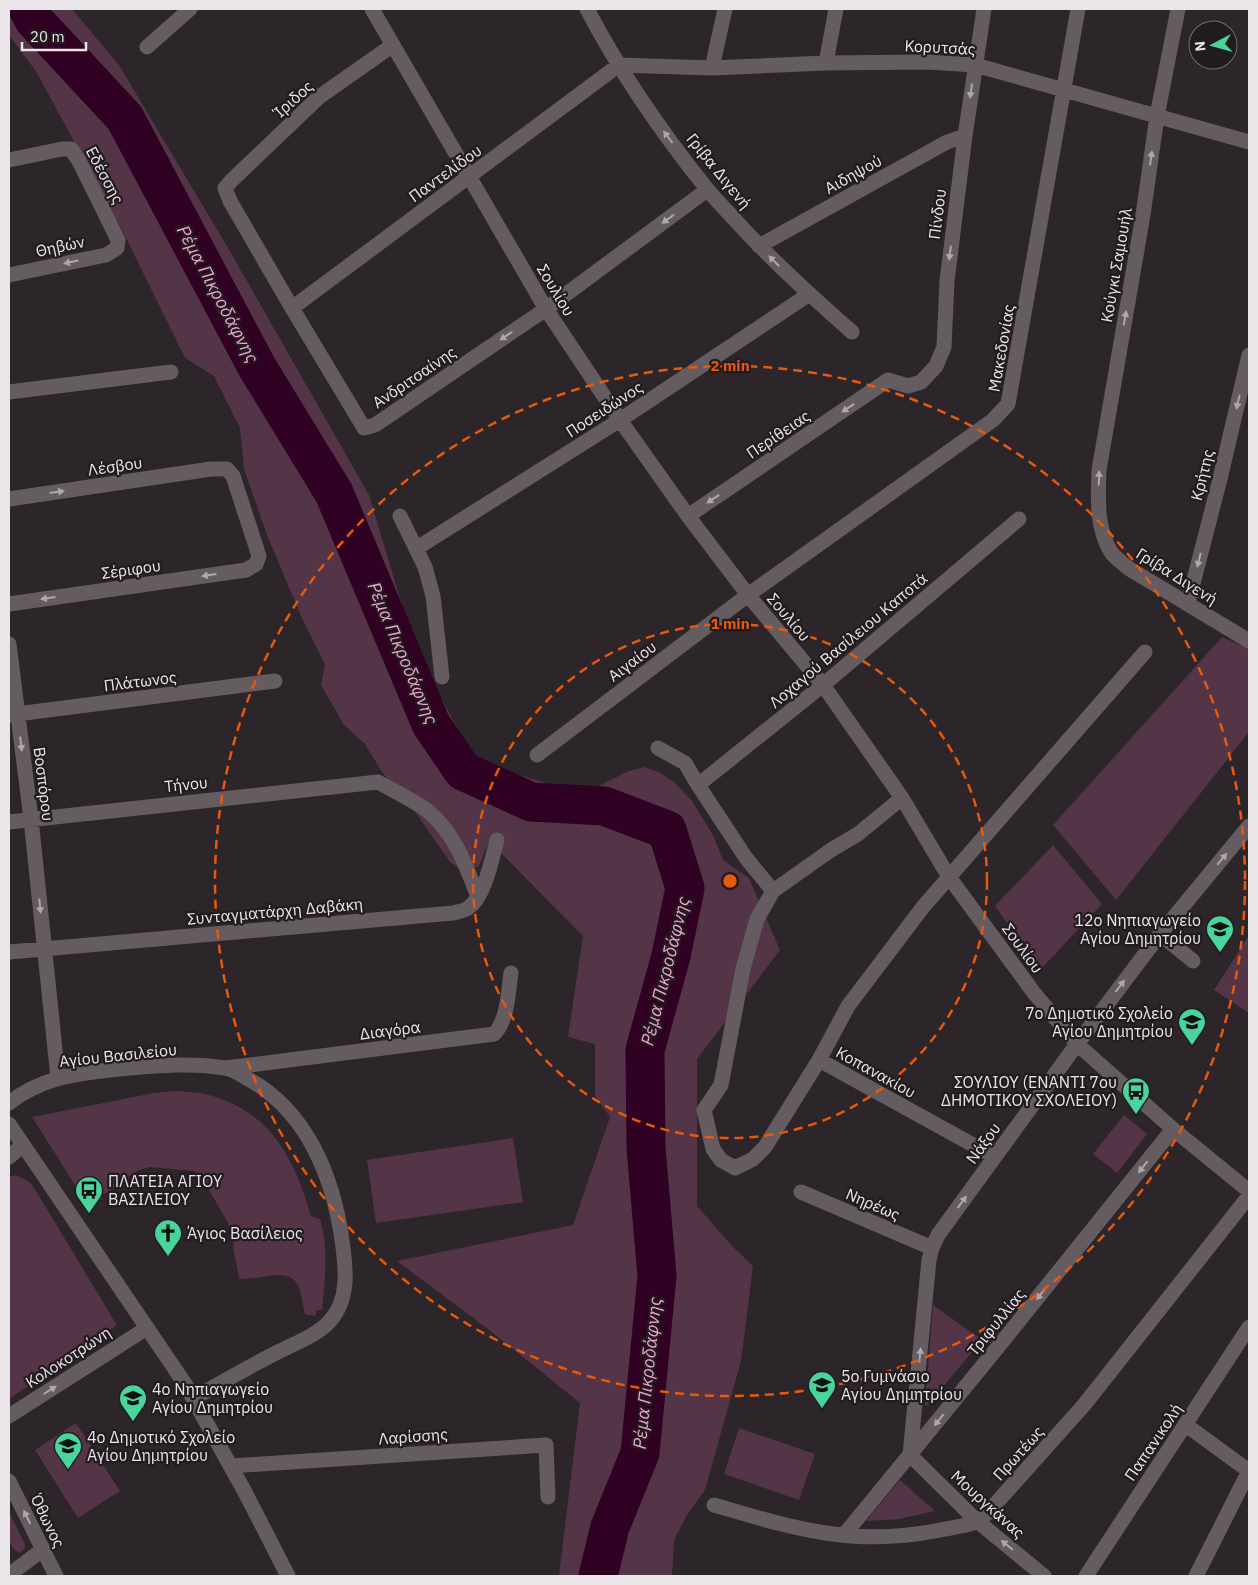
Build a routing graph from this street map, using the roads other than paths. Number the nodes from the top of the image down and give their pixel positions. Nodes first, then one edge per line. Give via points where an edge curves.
1 (190, 9) edge
2 (372, 9) edge
3 (725, 9) edge
4 (836, 9) edge
5 (984, 9) edge
6 (1078, 9) edge
7 (1178, 9) edge
8 (590, 10) edge
9 (392, 45) junction
10 (147, 47) dead end
11 (826, 63) junction
12 (975, 65) junction
13 (619, 66) junction
14 (712, 68) junction
15 (1062, 90) junction
16 (1157, 116) junction
17 (965, 136) junction
18 (1249, 142) edge
19 (9, 160) edge
20 (470, 176) junction
21 (226, 188) joint
22 (707, 190) junction
23 (759, 246) junction
24 (117, 248) joint
25 (9, 275) edge
26 (808, 295) junction
27 (292, 308) junction
28 (546, 309) junction
29 (852, 332) dead end
30 (1249, 355) edge
31 (171, 372) dead end
32 (888, 380) joint
33 (9, 392) edge
34 (620, 420) junction
35 (9, 499) edge
36 (400, 516) dead end
37 (688, 516) junction
38 (1019, 519) dead end
39 (1101, 527) joint
40 (417, 548) junction
41 (256, 564) joint
42 (748, 595) junction
43 (1188, 603) junction
44 (9, 604) edge
45 (1249, 641) edge
46 (9, 644) edge
47 (1145, 652) dead end
48 (442, 677) dead end
49 (275, 681) dead end
50 (823, 685) junction
51 (13, 715) edge
52 (658, 748) dead end
53 (537, 755) dead end
54 (698, 785) junction
55 (902, 798) junction
56 (31, 819) junction
57 (9, 822) edge
58 (1248, 828) edge
59 (497, 840) dead end
60 (949, 877) junction
61 (773, 891) junction
62 (478, 897) junction
63 (1160, 934) junction
64 (44, 949) junction
65 (9, 952) edge
66 (1193, 961) dead end
67 (511, 973) dead end
68 (1076, 1044) junction
69 (818, 1060) junction
70 (226, 1068) junction
71 (58, 1078) junction
72 (9, 1103) edge
73 (9, 1124) edge
74 (1173, 1129) junction
75 (23, 1145) junction
76 (995, 1157) junction
77 (9, 1158) edge
78 (1249, 1191) edge
79 (802, 1192) dead end
80 (1249, 1196) edge
81 (932, 1248) junction
82 (1249, 1326) edge
83 (147, 1328) junction
84 (194, 1398) junction
85 (9, 1416) edge
86 (1186, 1425) junction
87 (910, 1455) junction
88 (230, 1466) junction
89 (1249, 1471) edge
90 (9, 1481) edge
91 (548, 1497) dead end
92 (714, 1505) dead end
93 (977, 1521) junction
94 (844, 1535) junction
95 (42, 1550) junction
96 (13, 1571) edge
97 (56, 1576) edge
98 (288, 1576) edge
99 (1044, 1576) edge
100 (1086, 1576) edge
101 (1196, 1576) edge

1 - 10 street
2 - 9 street, Σουλίου
3 - 14 street
4 - 11 street
5 - 12 street, Πίνδου
6 - 15 street, Μακεδονίας
7 - 16 street, Κούγκι Σαμουήλ
8 - 13 street, Γρίβα Διγενή
9 - 20 street, Σουλίου
9 - 21 street, Ίριδος via 319,97
11 - 12 street, Κορυτσάς
11 - 14 street, Κορυτσάς
12 - 15 street, Κορυτσάς
12 -> 17 street, Πίνδου
13 - 14 street, Κορυτσάς
13 - 20 street, Παντελίδου
22 -> 13 street, Γρίβα Διγενή
15 - 16 street, Κορυτσάς
15 - 42 street, Μακεδονίας via 1008,404 993,420
16 - 18 street, Κορυτσάς
39 -> 16 street, Κούγκι Σαμουήλ via 1099,470
17 - 23 street, Αιδηψού via 947,142
17 -> 32 street, Πίνδου via 947,281 944,347 936,366 922,382 908,386
19 - 24 street, Εδέσσης via 62,148 71,149 118,240
20 - 27 street, Παντελίδου
20 - 28 street, Σουλίου
21 - 27 street, Ανδριτσαίνης via 230,201
22 - 23 street, Γρίβα Διγενή
22 -> 28 street, Ανδριτσαίνης
26 -> 23 street, Γρίβα Διγενή
24 -> 25 street, Θηβών via 106,254
26 - 29 street, Γρίβα Διγενή
26 - 34 street, Ποσειδώνος
28 -> 27 street, Ανδριτσαίνης via 375,424 364,428
28 - 34 street, Σουλίου
30 -> 43 street, Κρήτης
31 - 33 street
32 -> 37 street, Περίθειας
34 - 37 street, Σουλίου
34 - 40 street, Ποσειδώνος
35 -> 41 street, Λέσβου via 227,469 233,476 260,556
36 - 40 street
37 - 42 street, Σουλίου
38 - 50 street, Λοχαγού Βασίλειου Καποτά
39 - 43 street, Γρίβα Διγενή via 1112,553 1128,568
40 - 48 street via 433,596
41 -> 44 street, Σέριφου via 246,570
42 - 50 street, Σουλίου
42 - 53 street, Αιγαίου
43 - 45 street, Γρίβα Διγενή
46 - 51 street, Βοσπόρου
47 - 60 street
49 - 51 street, Πλάτωνος
50 - 54 street, Λοχαγού Βασίλειου Καποτά
50 - 55 street, Σουλίου
51 -> 56 street, Βοσπόρου
52 - 54 street via 685,763
54 - 61 street via 746,858
55 - 60 street, Σουλίου
55 - 61 street via 858,834
56 - 57 street, Τήνου
56 - 62 street, Τήνου via 378,782 427,811 450,834 464,859
56 -> 64 street, Βοσπόρου
63 -> 58 street, Νάξου
59 - 62 street
60 - 68 street, Σουλίου
60 - 69 street via 848,1006
61 - 69 street via 757,919 743,969 721,1085 704,1110 713,1149 721,1160 735,1168 753,1159 765,1147
62 - 64 street, Συνταγματάρχη Δαβάκη via 468,908 452,913
63 - 66 street
68 -> 63 street, Νάξου
64 - 65 street, Συνταγματάρχη Δαβάκη
64 - 71 street, Βοσπόρου
67 - 70 street, Διαγόρα via 503,1020 494,1034
68 - 74 street, Σουλίου
68 - 76 street, Νάξου
69 - 76 street, Κοπανακίου
70 - 71 street, Αγίου Βασιλείου via 155,1066
70 - 84 street, Αγίου Βασιλείου via 268,1092 314,1146 336,1205 344,1250 344,1294 337,1311 316,1332
71 - 72 street, Αγίου Βασιλείου via 37,1085
73 - 75 street
74 - 78 street, Σουλίου
74 -> 87 street, Τριφυλλίας
75 - 77 street
75 - 83 street
81 -> 76 street, Νάξου
79 - 81 street, Νηρέως
80 - 93 street, Πρωτέως via 1084,1405 1009,1490
87 -> 81 street, Νάξου
82 - 86 street, Παπανικολή
83 - 84 street
85 -> 83 street, Κολοκοτρώνη
84 - 88 street
86 - 89 street
86 - 100 street, Παπανικολή
87 - 93 street, Μουργκάνας
87 - 94 street, Τριφυλλίας
88 - 91 street, Λαρίσσης via 546,1444
88 - 98 street
89 - 101 street
95 -> 90 street, Όθωνος
92 - 94 street via 793,1528
93 - 94 street via 910,1536 869,1538
99 -> 93 street, Μουργκάνας
95 - 96 street
95 - 97 street, Όθωνος

